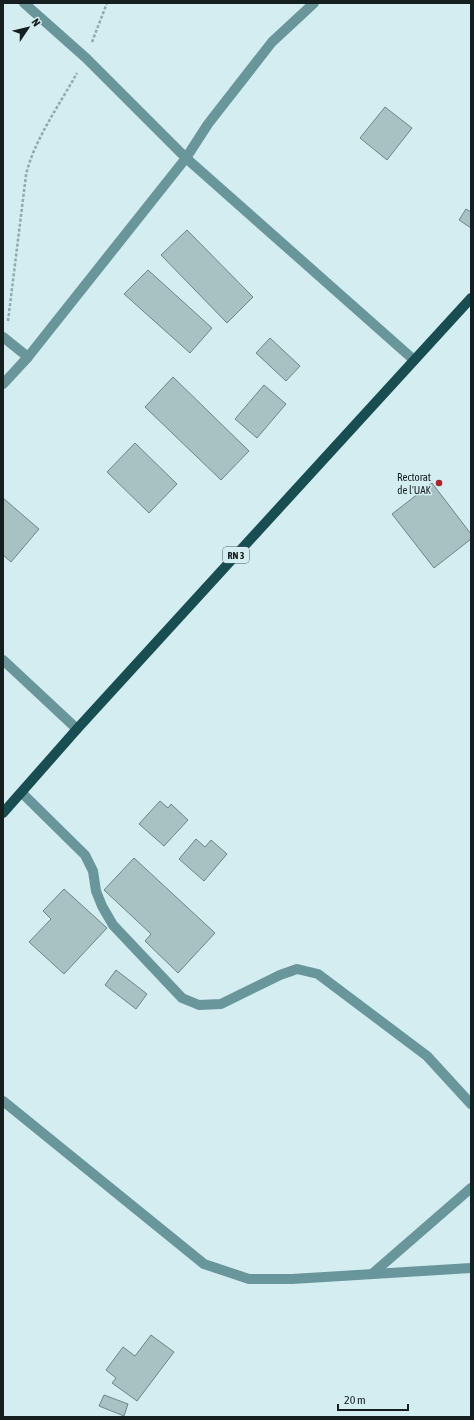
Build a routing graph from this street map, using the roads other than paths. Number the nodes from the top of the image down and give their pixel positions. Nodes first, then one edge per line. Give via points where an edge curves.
1 (24, 3) edge
2 (314, 3) edge
3 (186, 158) junction
4 (471, 298) edge
5 (4, 338) edge
6 (28, 357) junction
7 (414, 360) junction
8 (3, 384) edge
9 (3, 660) edge
10 (77, 729) junction
11 (22, 793) junction
12 (3, 813) edge
13 (3, 1101) edge
14 (471, 1104) edge
15 (471, 1188) edge
16 (471, 1268) edge
17 (372, 1274) junction

1 - 3 street via 86,58
2 - 3 street via 272,42 208,124
3 - 6 street
3 - 7 street
4 - 7 main road, RN 3
5 - 6 street
6 - 8 street
7 - 10 main road, RN 3
9 - 10 street
10 - 11 main road, RN 3
11 - 12 main road, RN 3
11 - 14 street via 85,855 93,871 96,891 102,906 114,925 182,998 199,1004 221,1004 297,969 318,974 427,1056
13 - 17 street via 204,1264 249,1279
15 - 17 street
16 - 17 street

